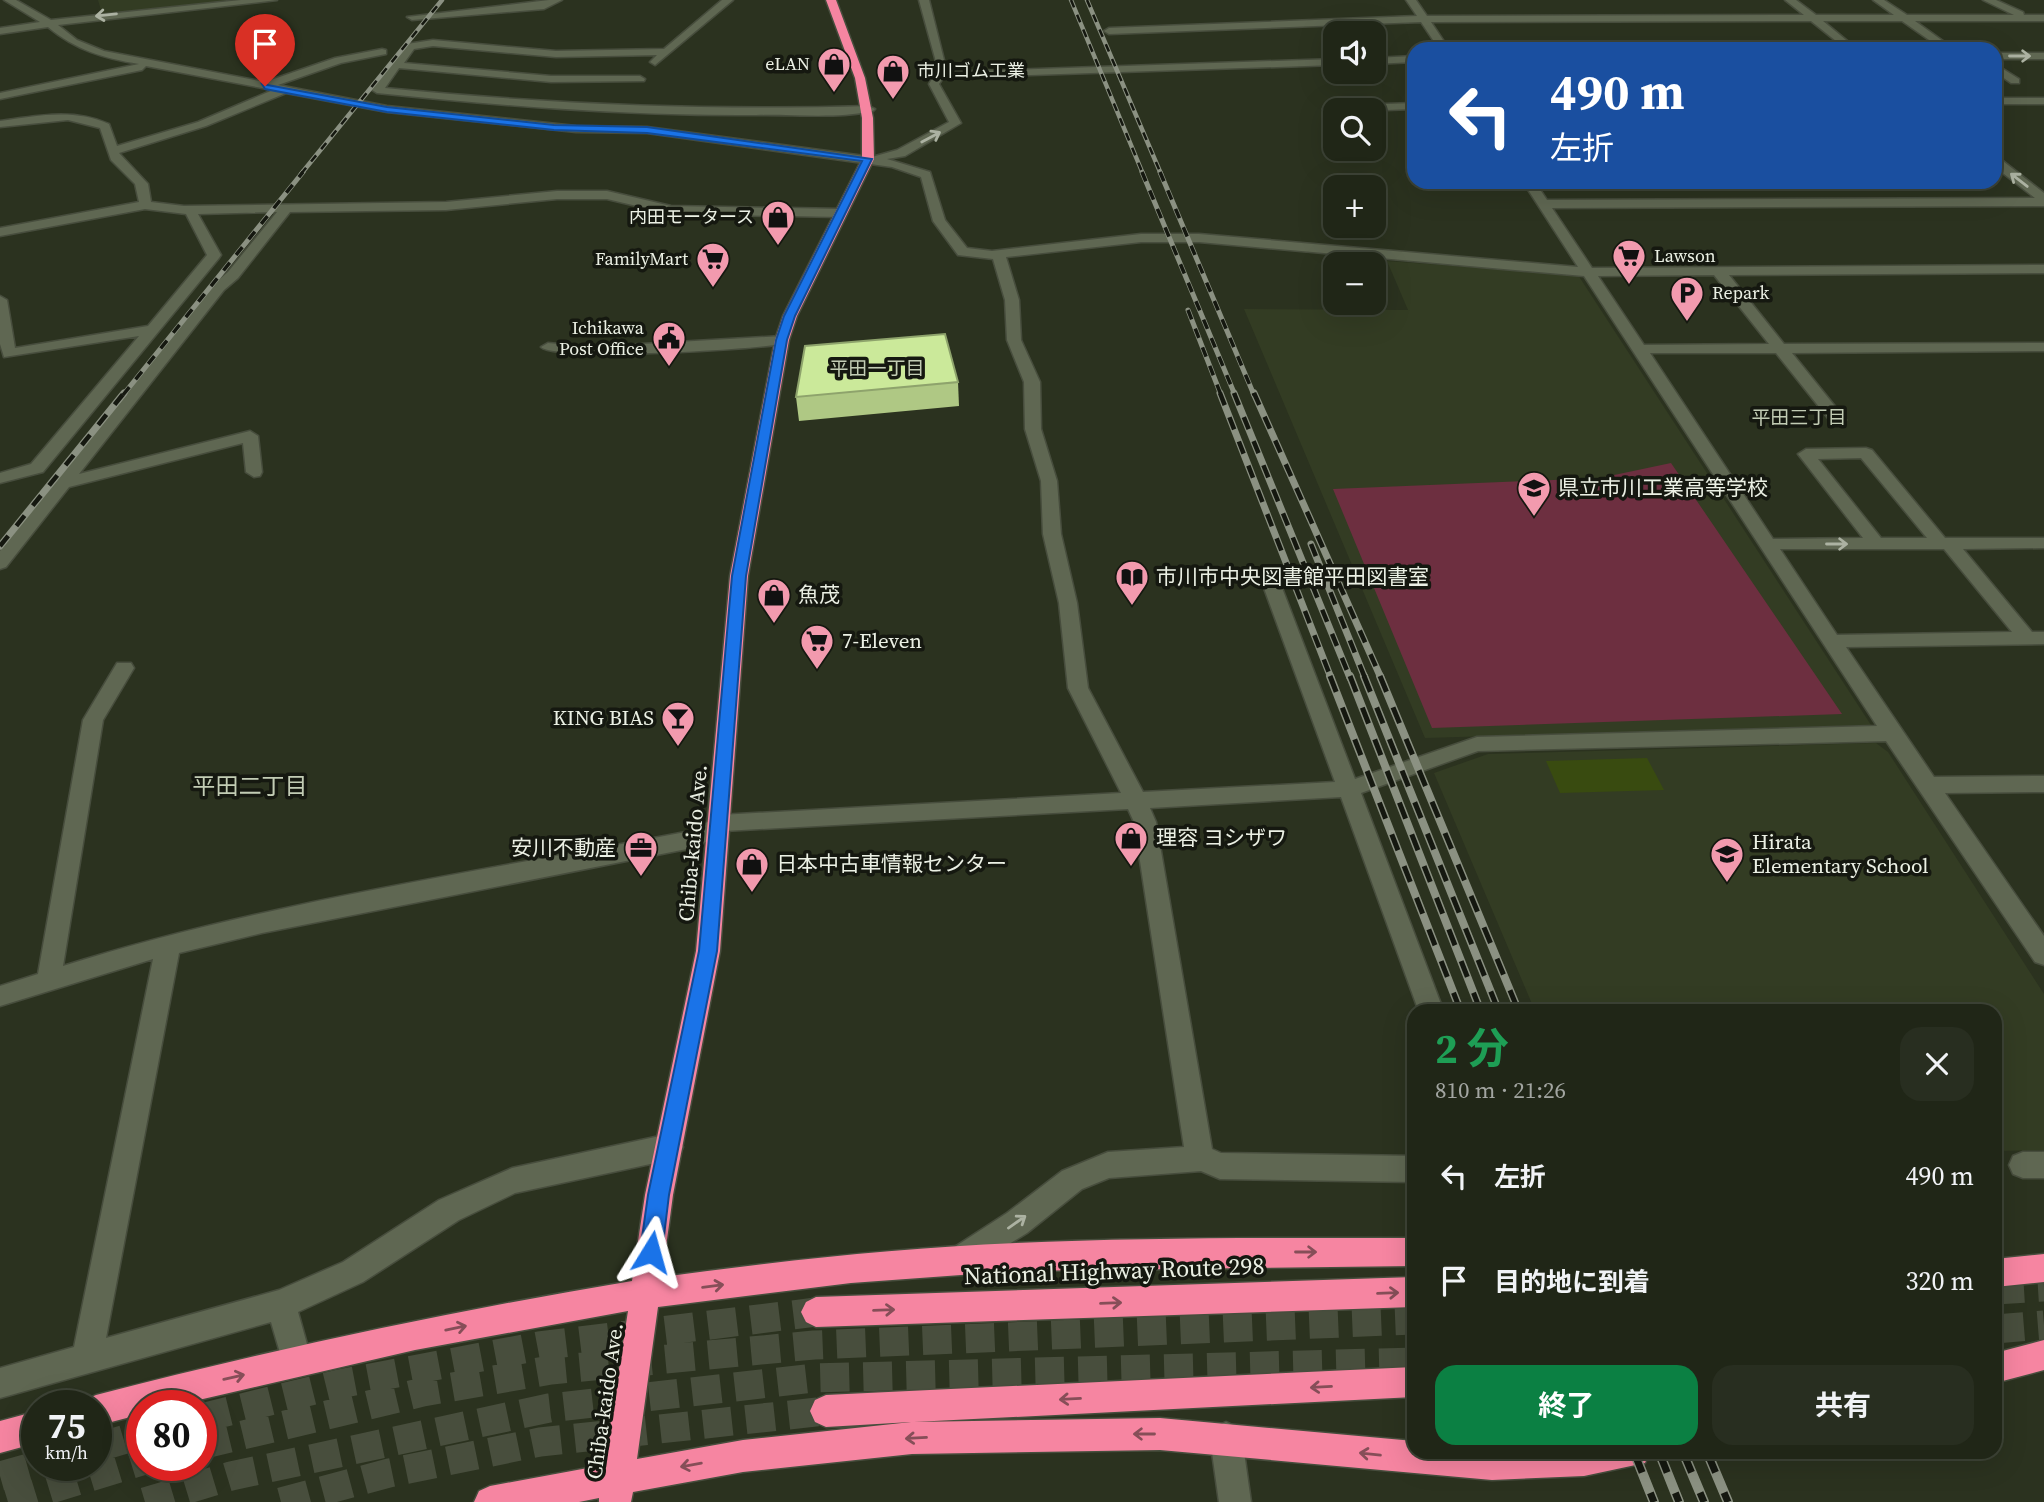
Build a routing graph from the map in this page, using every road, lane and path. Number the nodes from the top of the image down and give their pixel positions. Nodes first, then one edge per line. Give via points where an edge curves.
1 (9, 0) edge
2 (272, 0) edge
3 (556, 0) edge
4 (728, 0) edge
5 (831, 0) edge
6 (924, 0) edge
7 (1411, 0) edge
8 (1790, 0) edge
9 (1878, 0) edge
10 (1988, 0) edge
11 (1852, 6) dead end
12 (1754, 9) dead end
13 (412, 17) dead end
14 (1811, 17) junction
15 (1868, 17) junction
16 (1902, 17) junction
17 (1765, 18) junction
18 (2029, 18) junction
19 (2044, 18) edge
20 (1424, 19) junction
21 (49, 23) junction
22 (2044, 25) edge
23 (0, 30) edge
24 (1109, 31) dead end
25 (1439, 42) edge
26 (1843, 42) edge
27 (1939, 42) edge
28 (506, 50) junction
29 (382, 52) dead end
30 (664, 52) junction
31 (2002, 56) edge
32 (2044, 56) edge
33 (1407, 59) edge
34 (1386, 60) edge
35 (1323, 62) edge
36 (154, 64) junction
37 (396, 65) junction
38 (473, 72) junction
39 (2002, 72) edge
40 (941, 75) junction
41 (2015, 81) dead end
42 (265, 86) junction
43 (283, 90) junction
44 (2005, 90) dead end
45 (631, 94) junction
46 (0, 96) edge
47 (435, 96) junction
48 (2002, 101) edge
49 (2021, 101) junction
50 (2044, 101) edge
51 (1407, 106) edge
52 (1386, 107) edge
53 (869, 109) junction
54 (0, 124) edge
55 (112, 151) junction
56 (868, 159) junction
57 (2002, 167) edge
58 (1534, 189) edge
59 (2044, 200) edge
60 (1544, 204) junction
61 (145, 205) junction
62 (287, 208) junction
63 (190, 210) junction
64 (841, 212) junction
65 (0, 232) edge
66 (998, 254) junction
67 (2044, 269) edge
68 (1718, 271) junction
69 (1588, 272) junction
70 (0, 300) edge
71 (154, 329) junction
72 (782, 340) junction
73 (548, 347) dead end
74 (2044, 347) edge
75 (1782, 348) junction
76 (1640, 349) junction
77 (1838, 420) dead end
78 (254, 472) dead end
79 (0, 478) edge
80 (65, 483) junction
81 (1876, 543) junction
82 (1945, 543) junction
83 (2044, 543) edge
84 (1769, 544) junction
85 (0, 563) edge
86 (1270, 580) dead end
87 (2036, 638) edge
88 (1834, 641) junction
89 (124, 668) dead end
90 (1892, 733) junction
91 (2044, 784) edge
92 (1928, 785) junction
93 (1349, 789) junction
94 (1136, 799) junction
95 (720, 823) junction
96 (168, 947) junction
97 (2044, 955) edge
98 (49, 978) junction
99 (0, 996) edge
100 (1429, 1004) edge
101 (669, 1147) junction
102 (1202, 1158) junction
103 (1407, 1169) edge
104 (1407, 1252) edge
105 (960, 1260) junction
106 (2044, 1268) edge
107 (2002, 1272) edge
108 (1407, 1292) edge
109 (645, 1295) junction
110 (281, 1304) junction
111 (816, 1312) tunnel mouth
112 (2002, 1352) edge
113 (2044, 1352) edge
114 (87, 1357) junction
115 (297, 1362) junction
116 (2002, 1366) edge
117 (1407, 1382) edge
118 (0, 1383) edge
119 (112, 1407) edge
120 (826, 1411) tunnel mouth
121 (21, 1431) edge
122 (0, 1437) edge
123 (1226, 1438) junction
124 (1407, 1456) edge
125 (1441, 1459) edge
126 (1590, 1459) edge
127 (617, 1489) edge
128 (489, 1502) edge
129 (1235, 1502) edge

1 - 21 street
2 -> 21 street
3 - 13 street via 544,6
4 - 30 street
5 - 53 highway, Chiba-kaido Ave.
6 - 40 street
7 - 20 street
8 - 14 street
9 - 16 street
10 - 18 street
11 - 15 street
12 - 17 street
14 - 15 street
14 - 17 street
14 - 26 street
15 - 16 street
16 - 18 street
16 - 27 street
17 - 20 street
18 - 19 street
18 - 22 street
20 - 24 street
20 - 25 street
21 - 23 street
21 - 36 street via 101,54
28 - 30 street
28 - 37 street via 433,43 411,46
28 - 38 street
29 - 42 street via 339,60
30 - 45 street
31 -> 32 street
33 - 34 street
35 - 40 street
36 - 42 street
36 - 46 street
37 - 38 street
37 - 47 street via 377,90
38 - 45 street via 551,79
38 - 47 street
39 - 41 street
56 -> 40 street via 901,153 955,123 934,84
42 - 43 street
43 - 55 street via 190,128
43 - 56 street via 482,121 647,130
44 - 49 street
45 - 47 street via 552,107
45 - 53 street via 794,112
48 - 49 street
49 - 50 street
51 - 52 street
53 - 56 highway, Chiba-kaido Ave.
54 - 55 street via 88,117 105,126
55 - 61 street via 145,188
56 - 64 highway, Chiba-kaido Ave.
56 - 66 street via 926,175 939,221 963,252
59 -> 57 street
58 - 60 street
59 - 60 street
60 - 69 street
61 - 63 street
61 - 65 street
62 - 63 street
62 - 64 street via 446,206 607,195 671,210
62 - 80 street via 195,316
63 - 71 street via 215,255
64 - 72 highway, Chiba-kaido Ave.
66 - 69 street via 1196,232
66 - 94 street via 1012,300 1014,340 1032,383 1033,429 1049,481 1052,534 1068,603 1078,688
67 - 68 street
68 - 69 street
68 - 75 street
69 - 76 street
70 - 71 street via 9,354
71 - 79 street via 37,468
72 - 73 street via 590,351
72 - 95 highway, Chiba-kaido Ave. via 739,576
74 - 75 street
75 - 76 street
75 - 77 street
76 - 84 street
78 - 80 street via 250,436
80 - 85 street
81 - 82 street
81 - 82 street via 1806,454 1866,453
84 -> 81 street
82 - 83 street
82 - 87 street
84 - 88 street
86 - 93 street
87 - 88 street
88 - 90 street
89 - 98 street via 93,720
90 - 92 street
90 - 93 street via 1477,744
91 - 92 street
92 - 97 street
93 - 94 street
93 - 100 street
94 - 95 street
94 - 102 street via 1145,822 1195,1140
95 - 96 street via 697,838 366,900
95 - 101 highway, Chiba-kaido Ave. via 708,951
96 - 98 street
96 - 114 street
98 - 99 street
101 - 109 highway, Chiba-kaido Ave.
101 - 110 street via 566,1167 485,1191 353,1272
102 - 103 street via 1220,1166
105 -> 102 street via 1072,1180 1108,1165
105 -> 104 highway via 1213,1251
109 -> 105 highway
106 - 107 highway
111 -> 108 highway, National Highway Route 298
115 -> 109 highway via 509,1317
109 - 127 highway, Chiba-kaido Ave.
110 - 114 street
110 - 115 street
112 - 113 highway
113 - 116 highway
114 - 118 street
119 -> 115 highway
117 -> 120 highway
121 - 122 highway
124 -> 123 highway
123 -> 127 highway via 1107,1434 912,1438 743,1455
123 - 129 street
126 -> 125 highway via 1492,1464
127 - 128 highway

